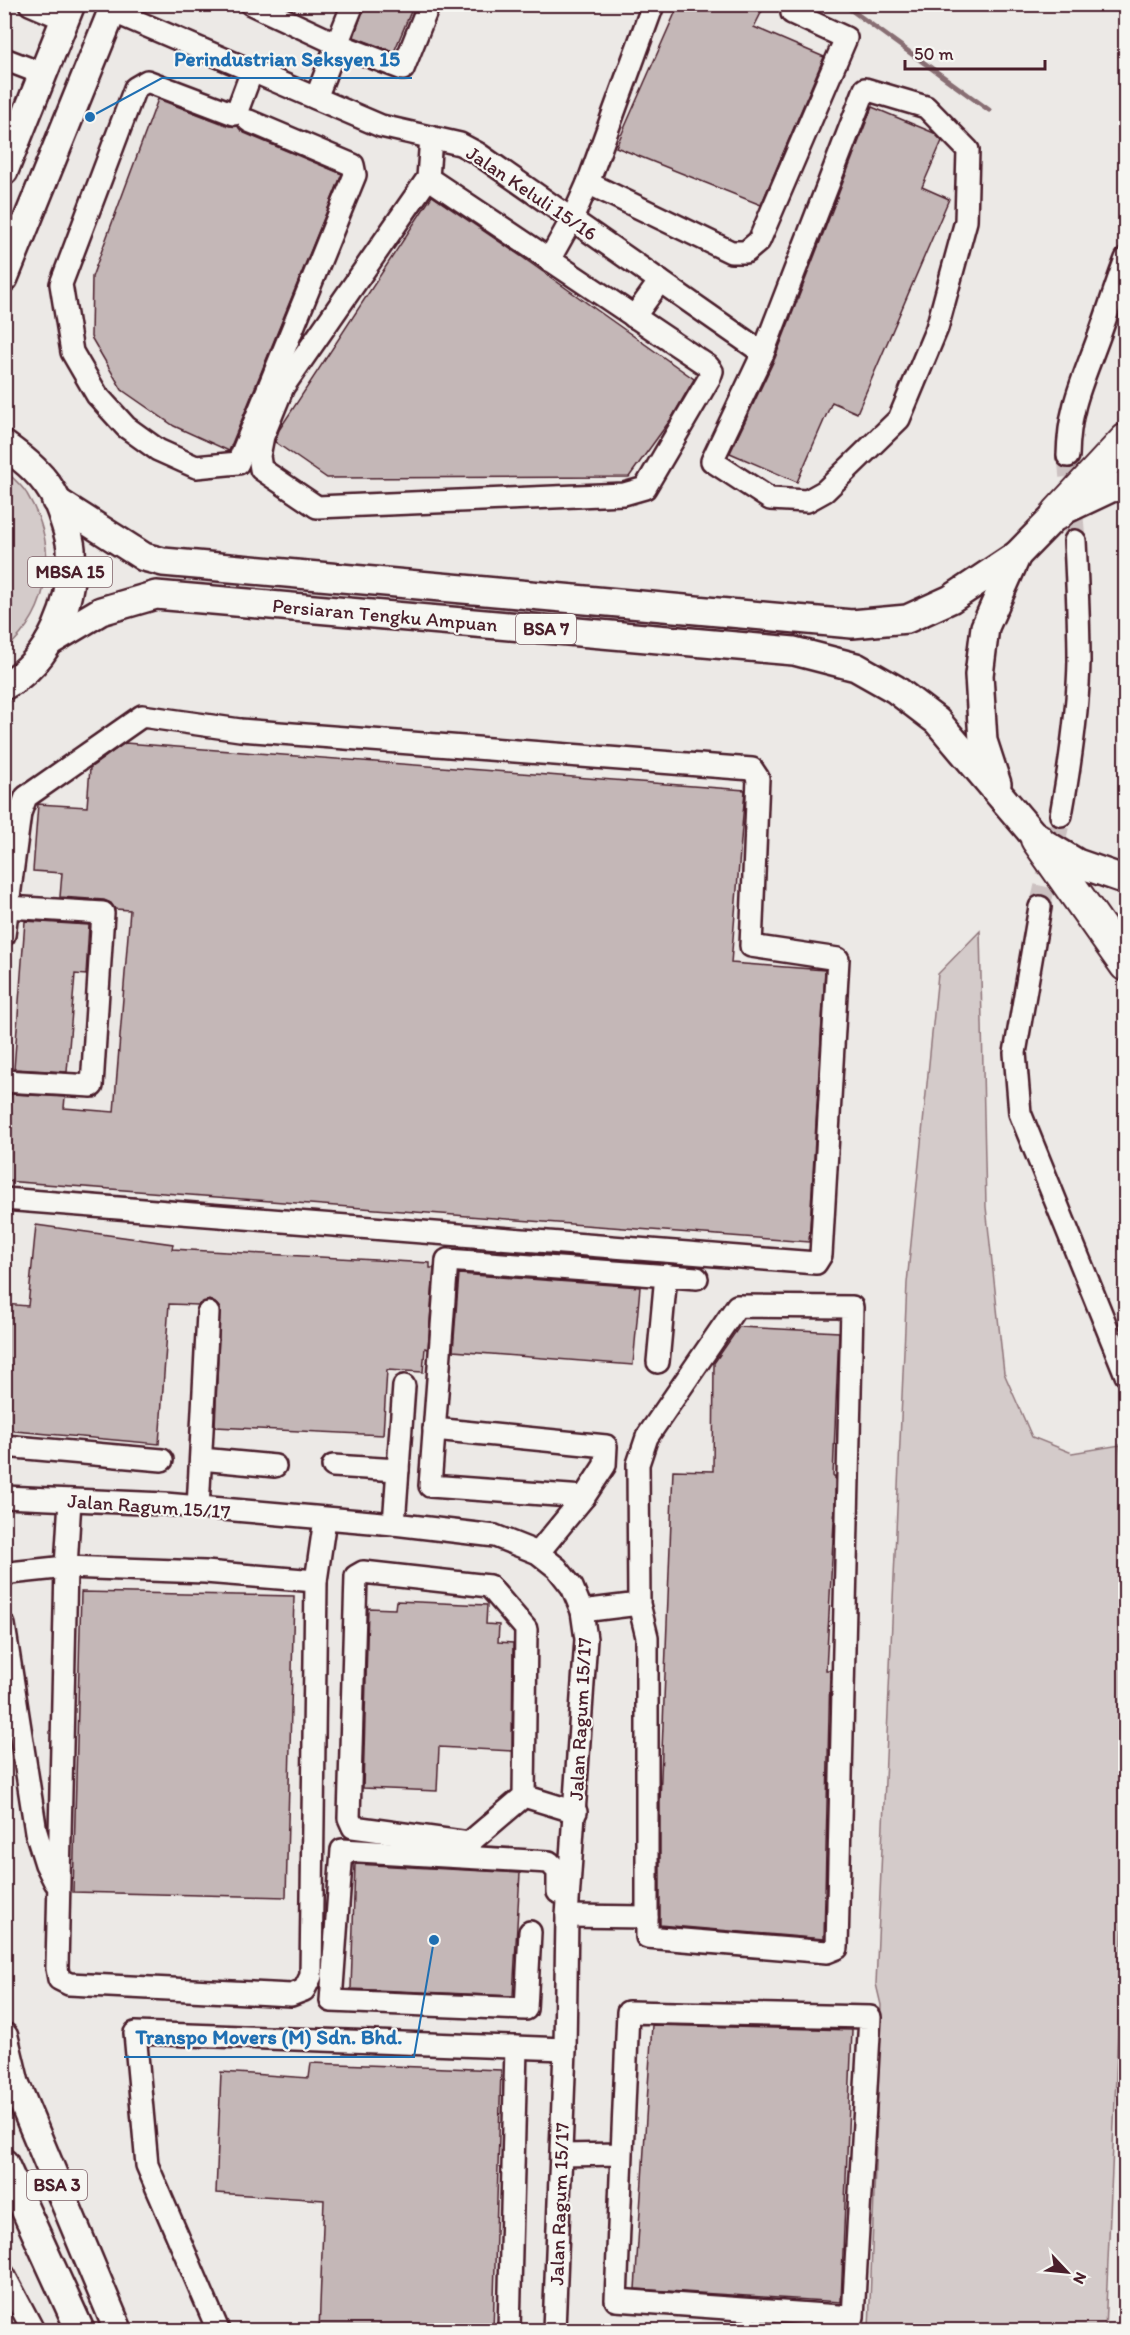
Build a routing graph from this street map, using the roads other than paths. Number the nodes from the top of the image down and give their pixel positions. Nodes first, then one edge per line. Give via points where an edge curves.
1 (30, 4) edge
2 (251, 4) edge
3 (353, 4) edge
4 (429, 4) edge
5 (653, 5) edge
6 (114, 8) edge
7 (68, 12) edge
8 (792, 13) dead end
9 (337, 44) junction
10 (4, 59) edge
11 (252, 71) junction
12 (43, 74) junction
13 (316, 98) junction
14 (249, 121) dead end
15 (431, 137) junction
16 (4, 171) edge
17 (428, 178) junction
18 (588, 183) junction
19 (572, 219) junction
20 (1125, 259) edge
21 (549, 260) junction
22 (4, 278) edge
23 (660, 281) junction
24 (633, 317) junction
25 (763, 353) junction
26 (1125, 440) edge
27 (4, 445) edge
28 (1068, 456) tunnel mouth
29 (1125, 486) edge
30 (56, 501) junction
31 (1058, 513) junction
32 (1075, 542) tunnel mouth
33 (1017, 555) junction
34 (49, 642) junction
35 (4, 686) edge
36 (1001, 797) junction
37 (1061, 815) tunnel mouth
38 (1037, 839) junction
39 (1125, 880) edge
40 (8, 907) junction
41 (1040, 907) tunnel mouth
42 (4, 935) edge
43 (1125, 965) edge
44 (4, 1081) edge
45 (4, 1199) edge
46 (666, 1275) junction
47 (697, 1278) dead end
48 (208, 1313) dead end
49 (658, 1362) dead end
50 (1125, 1375) edge
51 (404, 1386) dead end
52 (434, 1429) junction
53 (4, 1446) edge
54 (606, 1446) junction
55 (201, 1459) junction
56 (162, 1460) dead end
57 (638, 1464) junction
58 (275, 1466) dead end
59 (333, 1466) dead end
60 (398, 1470) junction
61 (4, 1497) edge
62 (584, 1497) junction
63 (70, 1500) junction
64 (198, 1508) junction
65 (325, 1519) junction
66 (394, 1524) junction
67 (538, 1553) junction
68 (66, 1567) junction
69 (4, 1577) edge
70 (316, 1581) junction
71 (639, 1604) junction
72 (582, 1611) junction
73 (4, 1625) edge
74 (524, 1796) junction
75 (576, 1812) junction
76 (58, 1888) junction
77 (570, 1889) junction
78 (567, 1916) junction
79 (647, 1917) junction
80 (530, 1932) dead end
81 (4, 2037) edge
82 (516, 2047) junction
83 (565, 2049) junction
84 (622, 2154) junction
85 (561, 2155) junction
86 (4, 2163) edge
87 (4, 2275) edge
88 (33, 2331) edge
89 (80, 2331) edge
90 (118, 2331) edge
91 (218, 2331) edge
92 (509, 2331) edge
93 (554, 2331) edge

1 - 7 street
2 - 9 street
3 - 9 street
4 - 9 street via 403,69
5 - 18 street
6 - 11 street, Jalan Keluli 15/16
6 - 22 main road
7 - 12 main road
8 - 18 street via 846,38 759,241 746,252 730,252
9 - 13 street
10 - 12 street
11 - 13 street, Jalan Keluli 15/16
11 - 14 street via 234,114 147,81 135,88 61,284 72,352 97,395 126,427 158,450 196,467 238,463 355,176 353,165
12 - 16 main road
13 - 15 street, Jalan Keluli 15/16 via 381,126
15 - 17 street
15 - 19 street, Jalan Keluli 15/16 via 477,153
17 - 21 street
17 - 24 street via 283,387 263,436 261,469 316,507 624,494 645,488 712,371
18 - 19 street
19 - 21 street
19 - 23 street, Jalan Keluli 15/16
20 - 28 street via 1079,386 1068,425
21 - 24 street
23 - 24 street
23 - 25 street, Jalan Keluli 15/16
25 - 25 street via 712,461 770,499 807,501 825,491 899,419 938,327 966,221 968,150 926,107 865,89
26 - 31 highway
27 - 30 main road, MBSA 15 via 43,479
29 - 31 main road via 1111,488
30 - 33 main road, Persiaran Tengku Ampuan / BSA 7 via 144,557 163,562 852,624 908,619 951,599
30 - 34 main road, MBSA 15 via 71,548 69,597
31 - 33 main road
32 - 37 street via 1079,663
33 - 36 main road via 985,627 979,675 983,741
34 - 35 main road, MBSA 15 via 32,665
34 - 36 main road, Persiaran Tengku Ampuan / BSA 7 via 101,611 156,595 794,651 856,667 895,689 937,721
36 - 38 main road, Persiaran Tengku Ampuan
38 - 39 main road, Persiaran Tengku Ampuan via 1077,863
38 - 43 highway
40 - 42 street
40 - 44 street via 103,914 92,1086
40 - 45 street via 20,813 26,797 142,716 240,730 752,769 758,778 751,946 838,959 821,1255 816,1263
41 - 50 street via 1015,1053 1020,1113
46 - 47 street
46 - 49 street
46 - 52 street via 447,1260
48 - 55 street
51 - 60 street
52 - 54 street
52 - 62 street via 430,1486
53 - 56 street
54 - 57 street
54 - 62 street via 605,1465
55 - 58 street
55 - 64 street
57 - 71 street
57 - 79 street via 647,1437 737,1306 852,1307 837,1948 827,1952 647,1937
59 - 60 street
60 - 66 street
61 - 63 street, Jalan Ragum 15/17
62 - 67 street
63 - 64 street, Jalan Ragum 15/17
63 - 68 street
64 - 65 street, Jalan Ragum 15/17
65 - 66 street, Jalan Ragum 15/17
65 - 70 street
66 - 67 street, Jalan Ragum 15/17 via 495,1536
67 - 72 street, Jalan Ragum 15/17 via 572,1587
68 - 69 street
68 - 70 street
68 - 76 street
70 - 76 street via 311,1976 303,1990 291,1995 69,1984 59,1979 57,1968
71 - 72 street
71 - 79 street via 647,1637
72 - 75 street, Jalan Ragum 15/17 via 586,1639
73 - 76 street via 36,1832
74 - 74 street via 469,1843 353,1827 349,1818 356,1576 363,1572 489,1586 526,1629
74 - 75 street
75 - 77 street, Jalan Ragum 15/17
77 - 78 street, Jalan Ragum 15/17
77 - 80 street via 558,1892 558,1871 549,1862 342,1850 331,2001 526,2009
78 - 79 street
78 - 83 street, Jalan Ragum 15/17
81 - 90 main road, BSA 3 via 15,2083
82 - 83 street
82 - 91 street via 135,2033 147,2165
82 - 92 street
83 - 85 street, Jalan Ragum 15/17
84 - 84 street via 628,2012 870,2018 853,2317 616,2300
84 - 85 street
85 - 93 street, Jalan Ragum 15/17
86 - 89 main road, BSA 3
87 - 88 street

